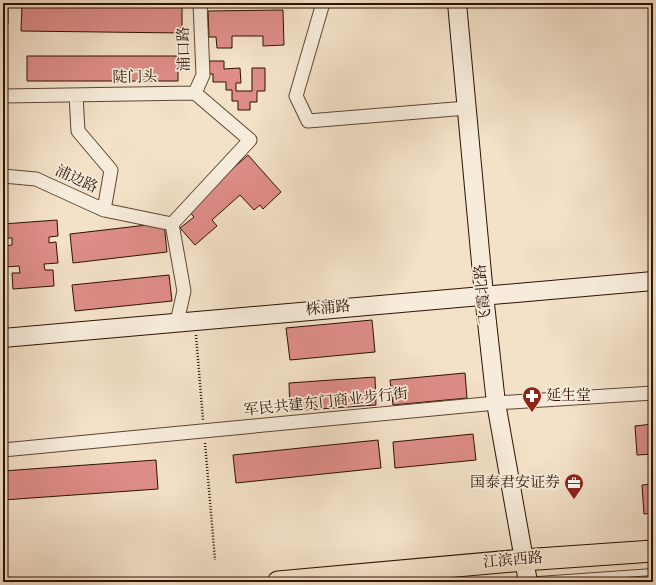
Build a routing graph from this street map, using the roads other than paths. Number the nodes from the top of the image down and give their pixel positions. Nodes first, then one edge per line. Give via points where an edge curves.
1 (200, 3) edge
2 (322, 3) edge
3 (457, 3) edge
4 (195, 93) junction
5 (76, 95) junction
6 (3, 96) edge
7 (467, 108) junction
8 (3, 176) edge
9 (104, 210) junction
10 (172, 224) junction
11 (653, 281) edge
12 (484, 295) junction
13 (177, 322) junction
14 (3, 338) edge
15 (653, 393) edge
16 (496, 402) junction
17 (3, 450) edge
18 (653, 551) edge
19 (653, 572) edge
20 (523, 573) edge
21 (278, 582) edge

1 - 4 street, 浦口路 via 203,75
2 - 7 street via 296,96 308,121
3 - 7 street, 飞霞北路
4 - 5 street, 陡门头
4 - 10 street via 250,140
5 - 6 street, 陡门头
5 - 9 street, 浦边路 via 78,131 111,170
7 - 12 street, 飞霞北路
8 - 9 street, 浦边路 via 36,179
9 - 10 street
10 - 13 street via 184,291
11 - 12 street, 株浦路
12 - 13 street, 株浦路
12 - 16 street, 飞霞北路
13 - 14 street, 株浦路
15 - 16 street, 军民共建东门商业步行街
16 - 17 street, 军民共建东门商业步行街
16 - 20 street, 飞霞北路
18 - 20 main road, 江滨西路
19 - 20 lane
20 - 21 main road, 江滨西路

